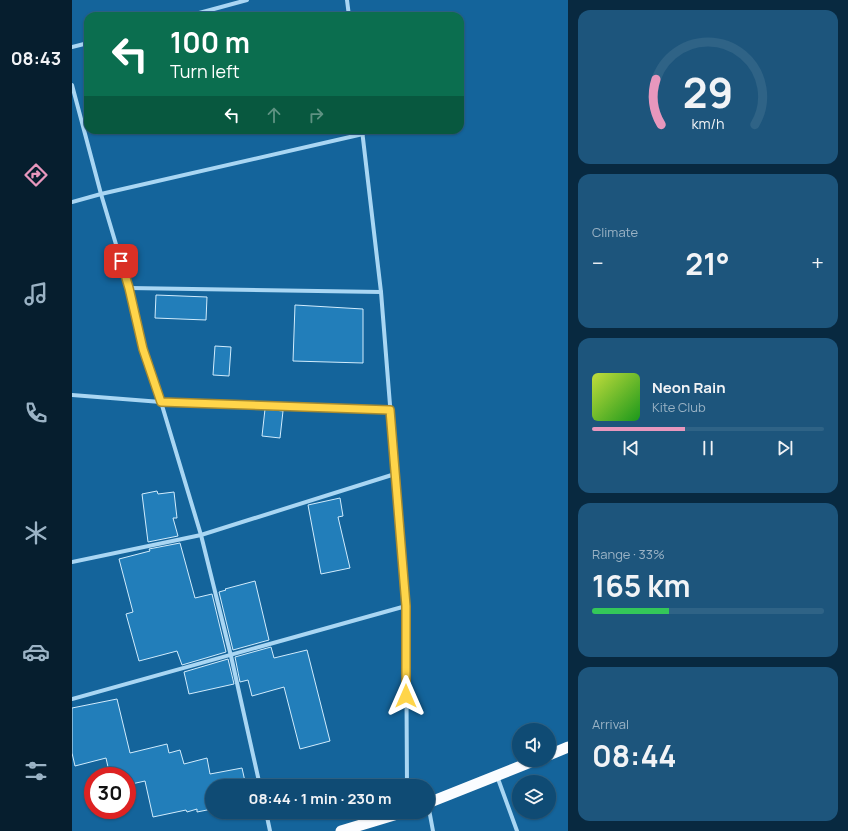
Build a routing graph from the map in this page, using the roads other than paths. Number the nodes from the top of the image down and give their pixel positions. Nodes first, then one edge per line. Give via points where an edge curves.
1 (247, 0) edge
2 (347, 0) edge
3 (203, 12) edge
4 (348, 12) edge
5 (84, 44) edge
6 (72, 47) edge
7 (72, 85) edge
8 (84, 130) edge
9 (85, 134) edge
10 (354, 134) edge
11 (362, 134) edge
12 (101, 194) junction
13 (72, 202) edge
14 (129, 288) junction
15 (381, 292) junction
16 (72, 395) edge
17 (161, 402) junction
18 (390, 410) junction
19 (395, 474) junction
20 (200, 535) junction
21 (72, 562) edge
22 (406, 606) junction
23 (231, 656) junction
24 (72, 699) edge
25 (568, 747) edge
26 (556, 752) edge
27 (518, 767) edge
28 (497, 775) junction
29 (258, 779) edge
30 (407, 779) edge
31 (435, 801) edge
32 (267, 819) edge
33 (381, 819) edge
34 (430, 819) edge
35 (270, 831) edge
36 (341, 831) edge
37 (432, 831) edge
38 (517, 831) edge

1 - 3 street
2 - 4 street
5 - 6 street
7 - 8 street
9 - 12 street
10 - 12 street
11 - 15 street
12 - 13 street
12 - 14 street
14 - 15 street
14 - 17 street via 143,349
15 - 18 street
16 - 17 street
17 - 18 street
17 - 20 street
18 - 19 street
19 - 20 street
19 - 22 street
20 - 21 street
20 - 23 street
22 - 23 street
22 - 30 street
23 - 24 street
23 - 29 street
25 - 26 highway
27 - 28 highway
28 - 31 highway
28 - 38 street
32 - 35 street
33 - 36 highway
34 - 37 street

